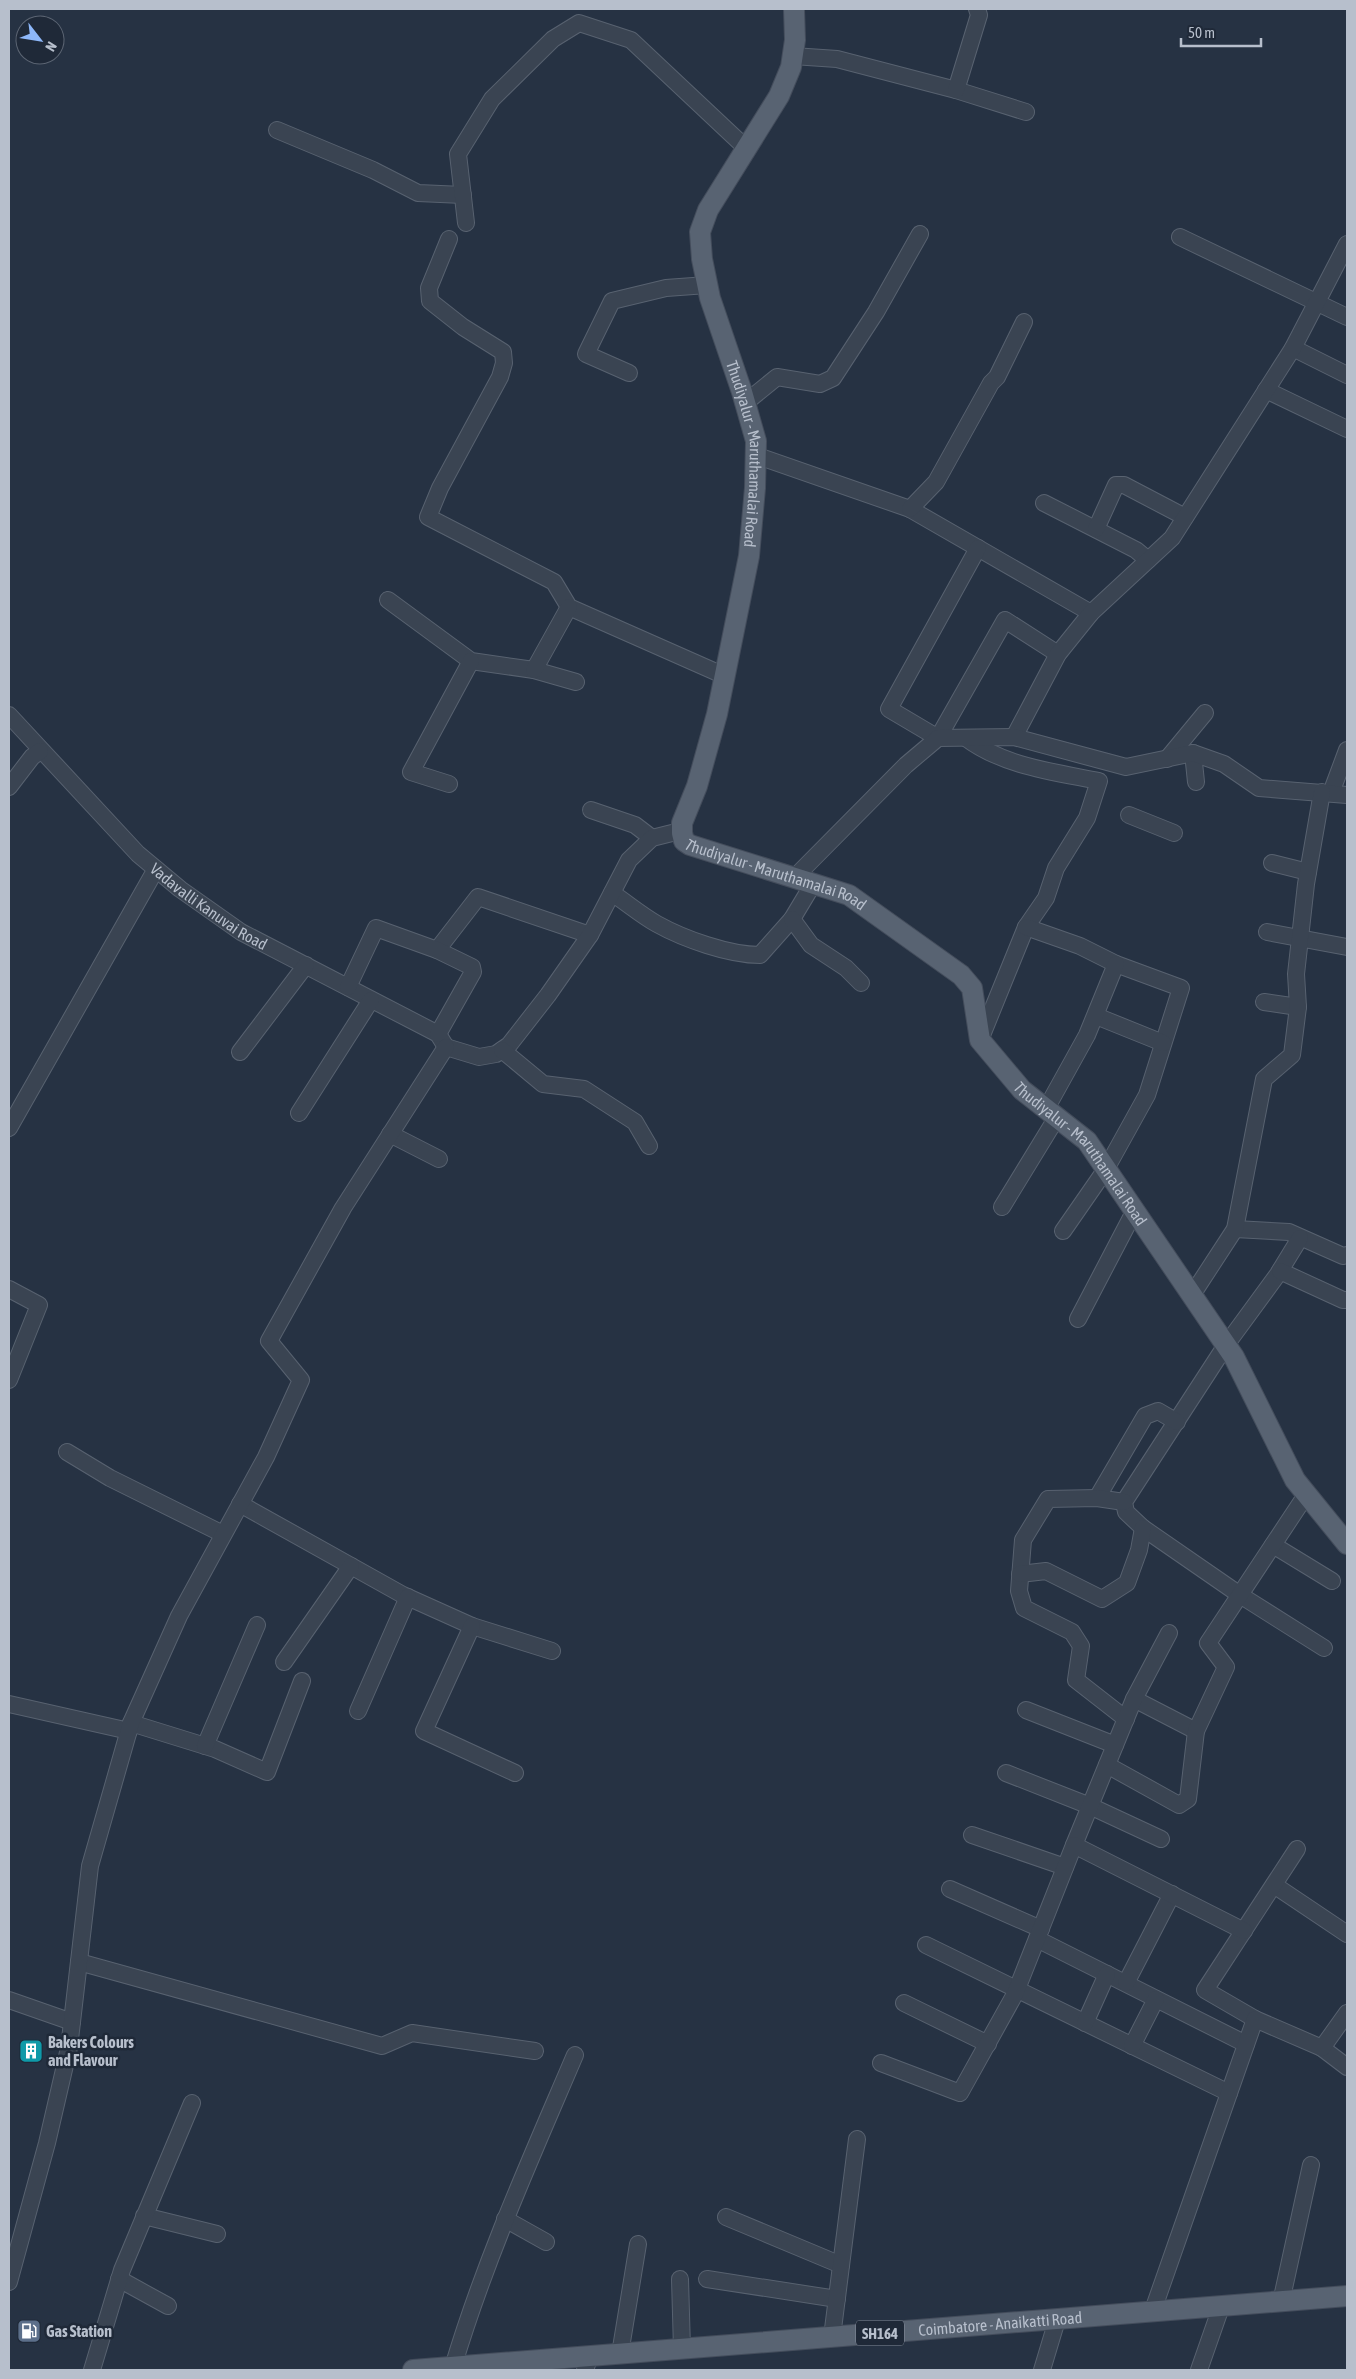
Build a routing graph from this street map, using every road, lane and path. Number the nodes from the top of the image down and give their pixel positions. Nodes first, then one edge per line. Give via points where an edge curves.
1 (794, 9) edge
2 (978, 9) edge
3 (793, 56) junction
4 (956, 90) junction
5 (1026, 112) dead end
6 (277, 130) dead end
7 (747, 149) junction
8 (463, 195) junction
9 (466, 223) dead end
10 (920, 234) dead end
11 (1180, 237) dead end
12 (449, 239) dead end
13 (1345, 251) edge
14 (707, 285) junction
15 (1316, 303) junction
16 (1347, 317) edge
17 (1024, 322) dead end
18 (1293, 348) junction
19 (628, 372) dead end
20 (1347, 375) edge
21 (1266, 390) junction
22 (745, 403) junction
23 (1347, 429) edge
24 (755, 455) junction
25 (1044, 503) dead end
26 (910, 509) junction
27 (1185, 517) junction
28 (1096, 529) junction
29 (978, 548) junction
30 (1148, 560) junction
31 (388, 600) dead end
32 (569, 607) junction
33 (1091, 613) junction
34 (1058, 654) junction
35 (471, 661) junction
36 (534, 670) junction
37 (725, 676) junction
38 (576, 682) dead end
39 (1205, 713) dead end
40 (9, 715) edge
41 (1014, 737) junction
42 (938, 738) junction
43 (966, 738) junction
44 (1347, 750) edge
45 (40, 751) junction
46 (1194, 753) junction
47 (1168, 759) junction
48 (1196, 782) dead end
49 (449, 784) dead end
50 (9, 787) edge
51 (1326, 792) junction
52 (1347, 795) edge
53 (591, 810) dead end
54 (1129, 815) dead end
55 (682, 833) junction
56 (1174, 833) dead end
57 (652, 838) junction
58 (1272, 863) dead end
59 (156, 869) junction
60 (1308, 872) junction
61 (804, 881) junction
62 (612, 893) junction
63 (792, 919) junction
64 (1026, 928) junction
65 (1267, 932) dead end
66 (590, 935) junction
67 (1300, 938) junction
68 (1347, 947) edge
69 (437, 950) junction
70 (1116, 964) junction
71 (306, 965) junction
72 (861, 983) dead end
73 (348, 987) junction
74 (371, 1000) junction
75 (1264, 1002) dead end
76 (1298, 1007) junction
77 (1096, 1016) junction
78 (980, 1040) junction
79 (442, 1041) junction
80 (1163, 1043) junction
81 (502, 1050) junction
82 (240, 1052) dead end
83 (299, 1113) dead end
84 (1052, 1113) junction
85 (9, 1128) edge
86 (390, 1134) junction
87 (648, 1146) dead end
88 (438, 1159) dead end
89 (1106, 1169) junction
90 (1002, 1207) dead end
91 (1134, 1212) junction
92 (1235, 1229) junction
93 (1063, 1231) dead end
94 (1300, 1238) junction
95 (1347, 1255) edge
96 (1280, 1271) junction
97 (9, 1289) edge
98 (1192, 1294) junction
99 (1347, 1300) edge
100 (1078, 1319) dead end
101 (1226, 1345) junction
102 (9, 1380) edge
103 (1176, 1422) junction
104 (67, 1452) dead end
105 (1306, 1495) junction
106 (1096, 1498) junction
107 (1124, 1502) junction
108 (240, 1504) junction
109 (1144, 1528) junction
110 (223, 1534) junction
111 (1347, 1544) edge
112 (1273, 1545) junction
113 (351, 1566) junction
114 (1020, 1574) junction
115 (1332, 1580) dead end
116 (1240, 1595) junction
117 (408, 1597) junction
118 (257, 1625) dead end
119 (472, 1626) junction
120 (1169, 1633) dead end
121 (1324, 1648) dead end
122 (552, 1651) dead end
123 (284, 1662) dead end
124 (302, 1681) dead end
125 (1134, 1700) junction
126 (9, 1705) edge
127 (1026, 1710) dead end
128 (358, 1712) dead end
129 (1126, 1719) junction
130 (130, 1727) junction
131 (1196, 1731) junction
132 (1115, 1745) junction
133 (205, 1746) junction
134 (1107, 1765) junction
135 (515, 1773) dead end
136 (1006, 1773) dead end
137 (1090, 1806) junction
138 (972, 1835) dead end
139 (1161, 1840) dead end
140 (1074, 1844) junction
141 (1297, 1849) dead end
142 (1065, 1868) junction
143 (1274, 1885) junction
144 (950, 1889) dead end
145 (1172, 1894) junction
146 (1244, 1931) junction
147 (1039, 1934) junction
148 (1347, 1934) edge
149 (926, 1945) dead end
150 (79, 1962) junction
151 (1107, 1974) junction
152 (1126, 1983) junction
153 (1017, 1990) junction
154 (1156, 1999) junction
155 (9, 2000) edge
156 (904, 2003) dead end
157 (1347, 2013) edge
158 (1255, 2019) junction
159 (72, 2022) junction
160 (1085, 2023) junction
161 (988, 2044) junction
162 (1246, 2044) junction
163 (1132, 2046) junction
164 (1322, 2048) junction
165 (535, 2051) dead end
166 (575, 2055) dead end
167 (881, 2063) dead end
168 (1347, 2067) edge
169 (1229, 2092) junction
170 (192, 2103) dead end
171 (857, 2139) dead end
172 (1311, 2165) dead end
173 (144, 2216) junction
174 (726, 2217) dead end
175 (504, 2219) junction
176 (217, 2234) dead end
177 (546, 2242) dead end
178 (638, 2244) dead end
179 (841, 2265) junction
180 (119, 2279) junction
181 (680, 2279) dead end
182 (707, 2279) dead end
183 (9, 2282) edge
184 (1347, 2296) edge
185 (836, 2299) junction
186 (1281, 2302) junction
187 (168, 2306) dead end
188 (1221, 2307) junction
189 (1152, 2312) junction
190 (1058, 2320) junction
191 (832, 2337) junction
192 (682, 2349) junction
193 (620, 2354) junction
194 (588, 2363) edge
195 (453, 2367) junction
196 (92, 2370) edge
197 (413, 2370) edge
198 (1042, 2370) edge
199 (1199, 2370) edge

1 - 3 main road, Thudiyalur - Maruthamalai Road
2 - 4 street via 979,15
3 - 4 street via 837,59
3 - 7 main road, Thudiyalur - Maruthamalai Road via 779,96
4 - 5 street
6 - 8 street via 373,170 418,193
7 - 8 street via 631,40 579,23 554,39 492,100 458,154
7 - 14 main road, Thudiyalur - Maruthamalai Road via 708,210 700,232
8 - 9 street
10 - 22 street via 876,312 833,378 820,384 777,377
11 - 15 street
12 - 32 street via 429,288 430,301 503,352 504,363 500,377 440,488 428,517 554,582
13 - 15 street
14 - 19 street via 666,288 612,300 586,354
14 - 22 main road, Thudiyalur - Maruthamalai Road
15 - 16 street
15 - 18 street
17 - 26 street via 997,377 936,482
18 - 20 street
18 - 21 street
21 - 23 street
21 - 27 street
22 - 24 main road, Thudiyalur - Maruthamalai Road via 756,441
24 - 26 street
24 - 37 main road, Thudiyalur - Maruthamalai Road via 749,556
25 - 28 street
26 - 29 street
27 - 28 street via 1124,485 1116,485
27 - 30 street via 1172,538
28 - 30 street
29 - 33 street
29 - 42 street via 889,709
30 - 33 street
31 - 35 street
32 - 36 street
32 - 37 street
33 - 34 street
34 - 41 street
34 - 42 street via 1005,620
35 - 36 street
35 - 49 street via 411,772
36 - 38 street
37 - 55 main road, Thudiyalur - Maruthamalai Road via 715,723 697,786 682,823
39 - 47 street
40 - 45 street, Vadavalli Kanuvai Road
41 - 43 street
41 - 47 street via 1126,768
42 - 43 street
42 - 61 street via 906,765
43 - 64 street via 984,751 1038,768 1099,781 1087,818 1056,868 1046,898
44 - 51 street
45 - 50 street
45 - 59 street, Vadavalli Kanuvai Road
46 - 47 street
46 - 48 street
46 - 51 street via 1224,764 1260,788
51 - 52 street
51 - 60 street
53 - 57 street via 636,826
54 - 56 street
55 - 57 street
55 - 61 main road, Thudiyalur - Maruthamalai Road via 690,845
57 - 62 street via 629,860
58 - 60 street
59 - 71 street, Vadavalli Kanuvai Road via 241,932
59 - 85 street
60 - 67 street
61 - 63 street
61 - 78 main road, Thudiyalur - Maruthamalai Road via 849,895 961,975 972,988
62 - 63 street via 657,924 686,937 744,955 760,955
62 - 66 street
63 - 72 street via 811,945 846,968
64 - 70 street via 1080,946
64 - 78 street
65 - 67 street
66 - 69 street via 478,897
66 - 81 street via 519,1034
67 - 68 street
67 - 76 street via 1296,974
69 - 73 street via 376,928
69 - 79 street via 472,967 474,972
70 - 77 street
70 - 80 street via 1181,988
71 - 73 street, Vadavalli Kanuvai Road
71 - 82 street
73 - 74 street, Vadavalli Kanuvai Road
74 - 79 street, Vadavalli Kanuvai Road
74 - 83 street
75 - 76 street
76 - 92 street via 1292,1055 1264,1079
77 - 80 street
77 - 84 street
78 - 84 main road, Thudiyalur - Maruthamalai Road via 1022,1090
79 - 81 street, Vadavalli Kanuvai Road via 479,1057
79 - 86 street
80 - 89 street via 1147,1095
81 - 87 street via 543,1084 584,1089 635,1122
84 - 89 main road, Thudiyalur - Maruthamalai Road via 1087,1141
84 - 90 street
86 - 88 street
86 - 108 street via 343,1208 269,1341 301,1380 266,1457
89 - 91 main road, Thudiyalur - Maruthamalai Road
89 - 93 street
91 - 98 main road, Thudiyalur - Maruthamalai Road
91 - 100 street
92 - 94 street via 1289,1232
92 - 98 street
94 - 95 street
94 - 96 street
96 - 99 street
96 - 101 street
97 - 102 street via 39,1305
98 - 101 main road, Thudiyalur - Maruthamalai Road
101 - 103 street
101 - 105 main road, Thudiyalur - Maruthamalai Road via 1295,1480
103 - 106 street via 1158,1411 1145,1416
103 - 107 street
104 - 110 street via 110,1478
105 - 111 main road, Thudiyalur - Maruthamalai Road
105 - 112 street
106 - 107 street
106 - 114 street via 1048,1499 1023,1540
107 - 109 street via 1126,1512
108 - 110 street
108 - 113 street
109 - 114 street via 1128,1584 1102,1599 1046,1572
109 - 116 street
110 - 130 street via 179,1616
112 - 115 street
112 - 116 street
113 - 117 street
113 - 123 street
114 - 129 street via 1019,1591 1024,1608 1072,1632 1081,1646 1076,1680
116 - 121 street
116 - 131 street via 1208,1643 1226,1667
117 - 119 street
117 - 128 street
118 - 133 street
119 - 122 street
119 - 135 street via 424,1731
120 - 125 street
124 - 133 street via 267,1772
125 - 129 street
125 - 131 street
126 - 130 street
127 - 132 street
129 - 132 street
130 - 133 street
130 - 150 street via 90,1866
131 - 134 street via 1188,1799 1179,1805
132 - 134 street
134 - 137 street
136 - 137 street
137 - 139 street
137 - 140 street
138 - 142 street
140 - 142 street
140 - 145 street
141 - 143 street
142 - 147 street
143 - 146 street
143 - 148 street
144 - 147 street
145 - 146 street
145 - 152 street
146 - 158 street via 1205,1990
147 - 151 street
147 - 153 street
149 - 153 street
150 - 159 street
150 - 165 street via 382,2046 412,2033
151 - 152 street
151 - 160 street
152 - 154 street
153 - 160 street
153 - 161 street
154 - 162 street
154 - 163 street
155 - 159 street
156 - 161 street
157 - 164 street
158 - 162 street
158 - 164 street
159 - 183 street via 47,2143
160 - 163 street
161 - 167 street via 960,2093
162 - 169 street
163 - 169 street
164 - 168 street
166 - 175 street
169 - 189 street
170 - 173 street
171 - 179 street
172 - 186 street
173 - 176 street
173 - 180 street
174 - 179 street
175 - 177 street
175 - 195 street
178 - 193 street
179 - 185 street
180 - 187 street
180 - 196 street
181 - 192 street
182 - 185 street
184 - 186 main road, Coimbatore - Anaikatti Road / SH164
185 - 191 street
186 - 188 main road, Coimbatore - Anaikatti Road / SH164
188 - 189 main road, Coimbatore - Anaikatti Road / SH164
188 - 199 street
189 - 190 main road, Coimbatore - Anaikatti Road / SH164
190 - 191 main road, Coimbatore - Anaikatti Road / SH164
190 - 198 street
191 - 192 main road, Coimbatore - Anaikatti Road / SH164
192 - 193 main road, Coimbatore - Anaikatti Road / SH164
193 - 194 main road, Coimbatore - Anaikatti Road / SH164
194 - 195 main road, Coimbatore - Anaikatti Road / SH164
195 - 197 main road, Coimbatore - Anaikatti Road / SH164

